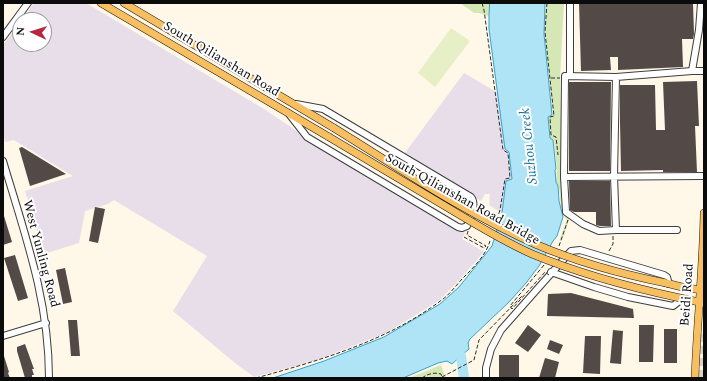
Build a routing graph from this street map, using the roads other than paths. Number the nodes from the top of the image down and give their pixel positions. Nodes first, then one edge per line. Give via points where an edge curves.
1 (28, 3) edge
2 (101, 3) edge
3 (124, 3) edge
4 (570, 3) edge
5 (701, 3) edge
6 (3, 37) edge
7 (692, 71) junction
8 (704, 72) edge
9 (570, 76) junction
10 (616, 77) junction
11 (293, 104) junction
12 (288, 113) junction
13 (334, 128) joint
14 (329, 137) joint
15 (3, 161) edge
16 (614, 176) junction
17 (704, 176) edge
18 (564, 177) junction
19 (704, 213) edge
20 (615, 230) junction
21 (677, 230) dead end
22 (550, 274) junction
23 (667, 284) junction
24 (703, 289) edge
25 (681, 299) junction
26 (702, 302) edge
27 (46, 324) junction
28 (3, 336) edge
29 (49, 378) edge
30 (486, 378) edge
31 (695, 378) edge

1 - 6 street
2 - 12 main road, South Qilianshan Road
3 - 11 main road, South Qilianshan Road
4 - 9 street
5 - 7 street
7 - 8 street
7 - 10 street
9 - 10 street
9 - 18 street via 565,76
10 - 16 street
11 - 12 street via 323,109 470,197 474,203 467,226 458,226 307,136
11 - 13 main road, South Qilianshan Road
12 - 14 main road, South Qilianshan Road
13 - 23 main road, South Qilianshan Road Bridge, bridge via 487,220 535,244 601,268
14 - 25 main road, South Qilianshan Road Bridge, bridge via 507,242 598,279
15 - 27 street, West Yunling Road via 35,267
16 - 17 street
16 - 18 street
16 - 20 street
18 - 20 street via 566,212 599,231
19 - 24 main road, Beidi Road
20 - 21 street
22 - 23 street via 568,253 577,250 667,277
22 - 25 street via 665,305 673,306
22 - 30 street via 501,330 488,359
23 - 24 main road, South Qilianshan Road Bridge
24 - 26 main road, Beidi Road
25 - 26 main road, South Qilianshan Road Bridge
26 - 31 main road, Beidi Road
27 - 28 street
27 - 29 street, West Yunling Road

